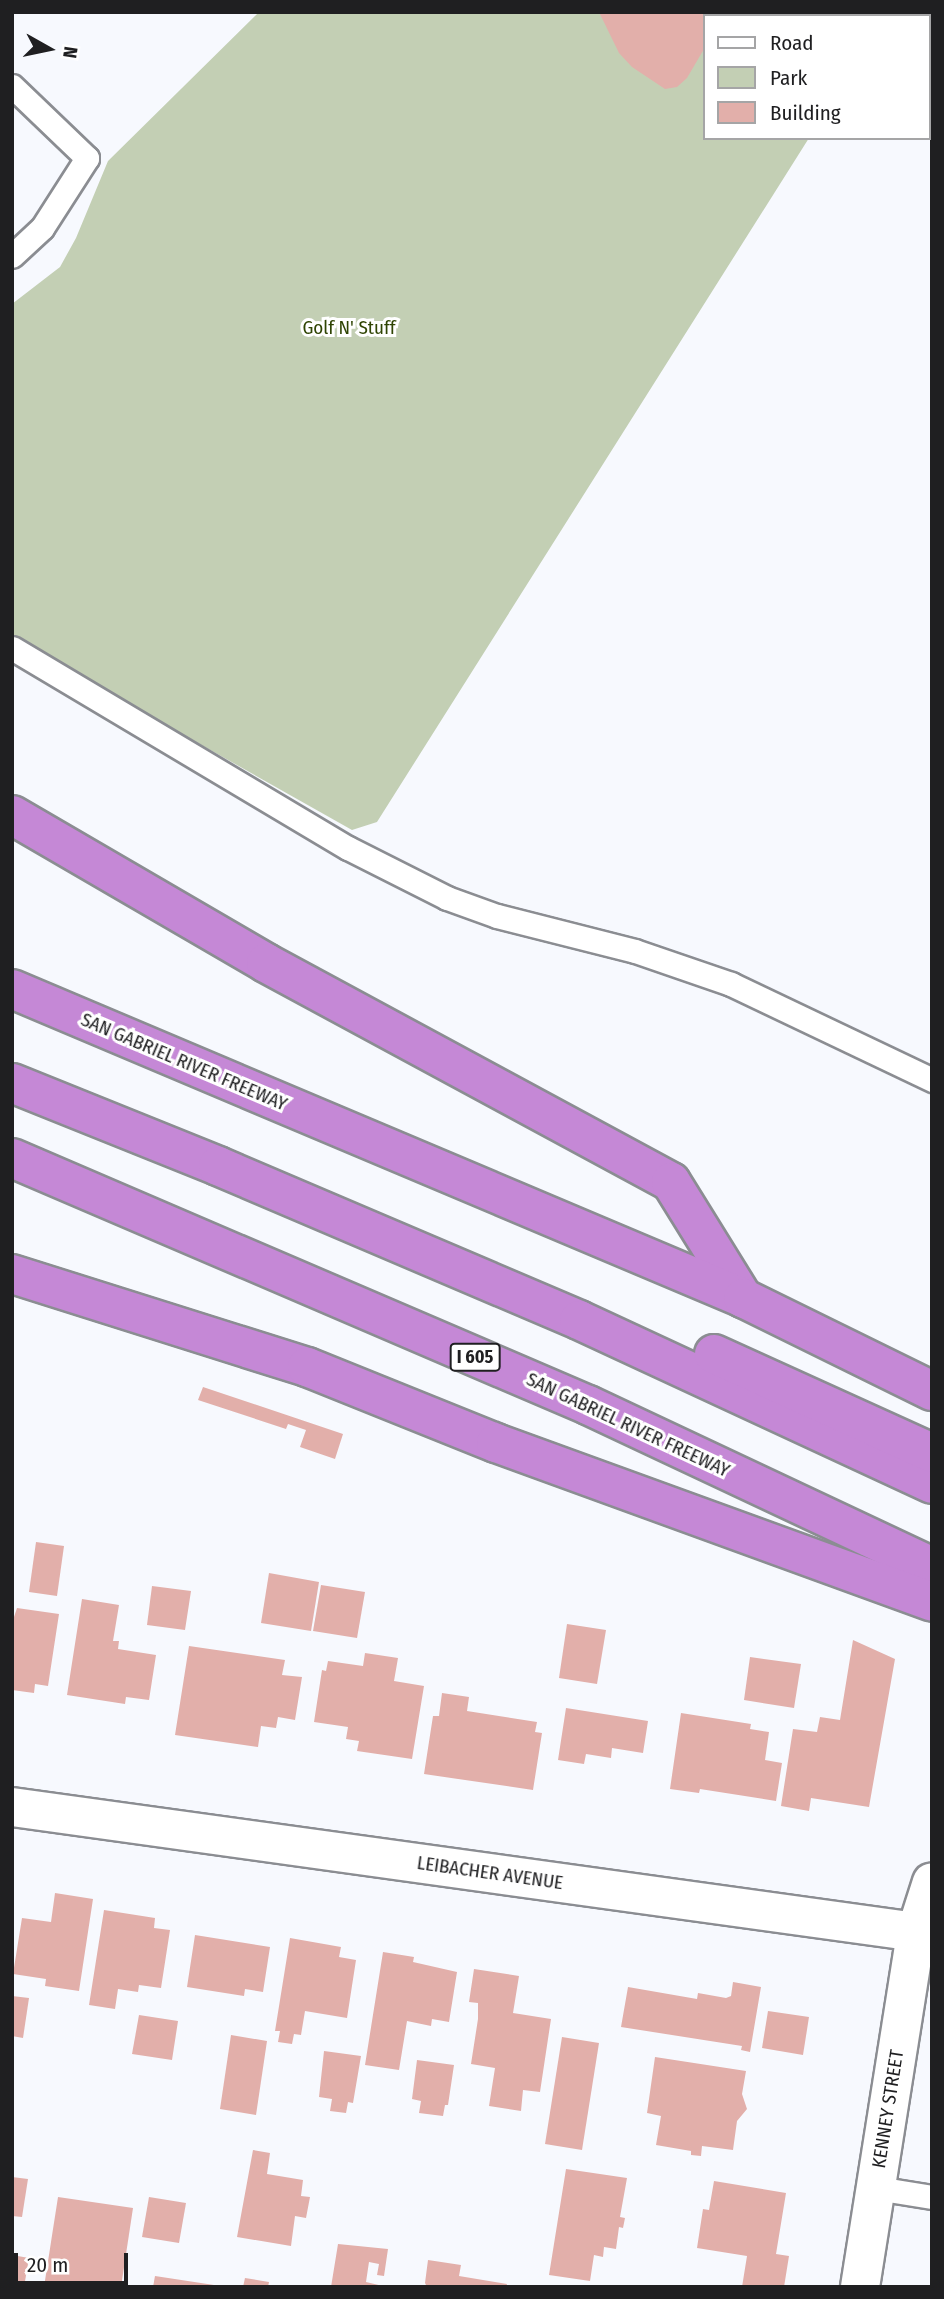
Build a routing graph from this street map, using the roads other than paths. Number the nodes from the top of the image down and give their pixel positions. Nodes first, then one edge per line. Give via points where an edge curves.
1 (12, 86) edge
2 (12, 257) edge
3 (12, 648) edge
4 (12, 815) edge
5 (12, 989) edge
6 (12, 1056) edge
7 (932, 1080) edge
8 (12, 1083) edge
9 (12, 1158) edge
10 (12, 1274) edge
11 (743, 1298) junction
12 (932, 1391) edge
13 (932, 1453) edge
14 (932, 1484) edge
15 (932, 1567) edge
16 (932, 1602) edge
17 (12, 1807) edge
18 (932, 1882) edge
19 (916, 1932) junction
20 (876, 2188) junction
21 (932, 2197) edge
22 (860, 2287) edge

1 - 2 lane via 87,158 42,228
3 - 7 lane via 348,848 447,898 496,916 635,950 731,984
4 - 11 highway via 266,963 671,1182
5 - 11 highway, SAN GABRIEL RIVER FREEWAY
6 - 13 highway via 595,1300
8 - 14 highway via 579,1320
9 - 15 highway, SAN GABRIEL RIVER FREEWAY / I 605 via 588,1405
10 - 16 highway via 307,1367 496,1443
11 - 12 highway, SAN GABRIEL RIVER FREEWAY
17 - 19 street, LEIBACHER AVENUE
18 - 19 street
19 - 20 street, KENNEY STREET
20 - 21 lane
20 - 22 street, KENNEY STREET

